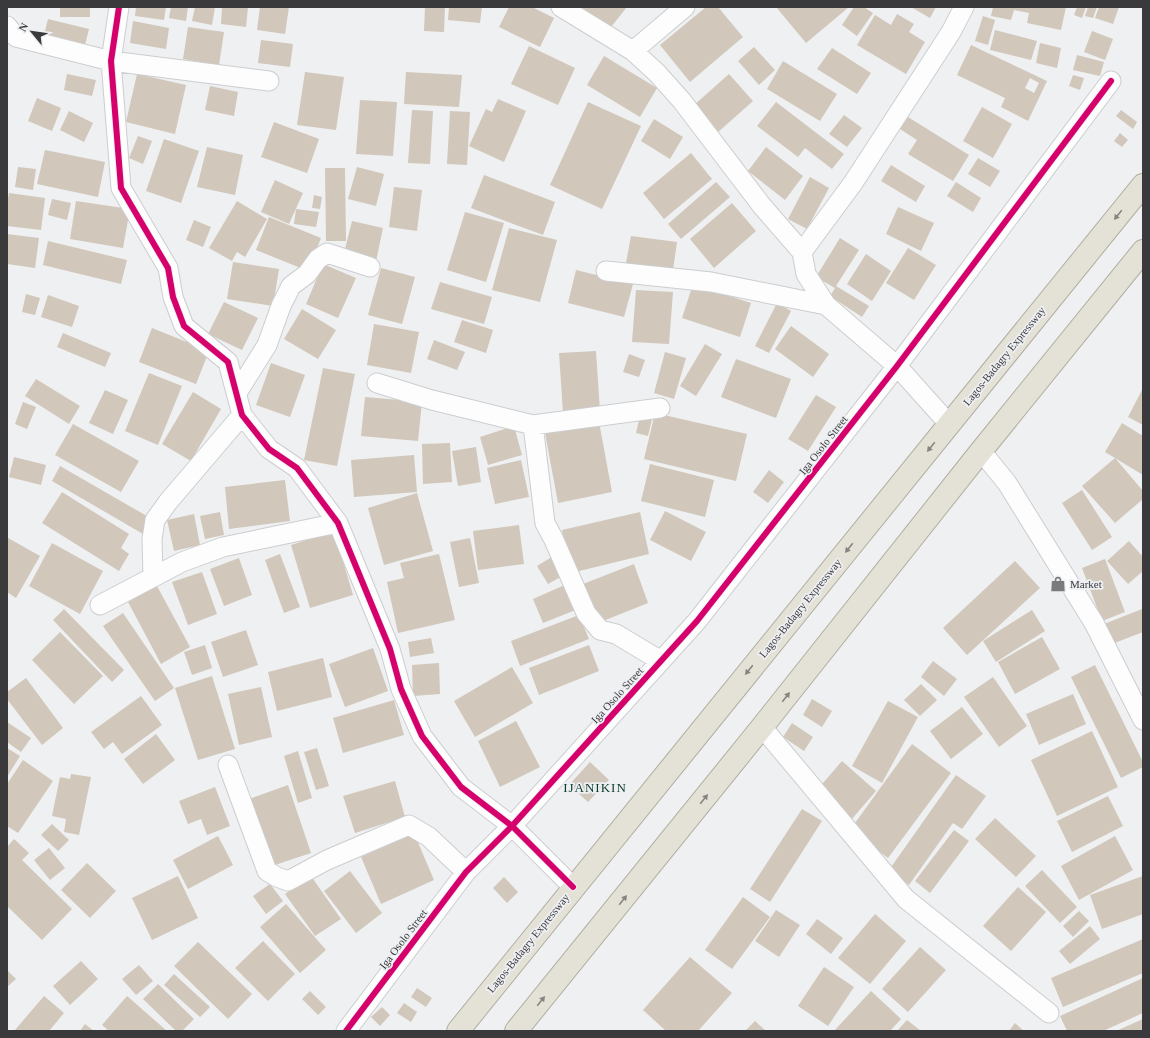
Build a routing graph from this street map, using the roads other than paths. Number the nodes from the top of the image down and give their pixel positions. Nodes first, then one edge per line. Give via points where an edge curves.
1 (119, 7) edge
2 (561, 7) edge
3 (685, 7) edge
4 (964, 7) edge
5 (7, 26) edge
6 (633, 51) junction
7 (111, 61) junction
8 (269, 81) dead end
9 (1111, 81) dead end
10 (1143, 185) edge
11 (1143, 251) edge
12 (802, 252) junction
13 (370, 266) dead end
14 (606, 272) dead end
15 (826, 305) junction
16 (897, 366) junction
17 (377, 383) dead end
18 (237, 393) junction
19 (660, 408) dead end
20 (242, 415) junction
21 (949, 424) junction
22 (533, 425) junction
23 (981, 451) junction
24 (338, 523) junction
25 (153, 577) junction
26 (100, 605) dead end
27 (661, 661) junction
28 (1143, 720) edge
29 (762, 727) junction
30 (228, 765) dead end
31 (512, 826) junction
32 (466, 872) junction
33 (573, 887) junction
34 (1049, 1013) dead end
35 (346, 1031) edge
36 (458, 1031) edge
37 (516, 1031) edge

1 - 7 street
2 - 6 street
3 - 6 street
4 - 12 street via 951,32 854,183
5 - 7 street via 16,37
6 - 12 street via 682,100 758,200
7 - 8 street
7 - 18 street via 121,188 168,268 173,297 184,326 228,362
9 - 16 street, Iga Osolo Street
10 -> 21 highway, Lagos-Badagry Expressway
11 - 23 highway
12 - 15 street via 806,274
13 - 18 street via 327,253 318,259 307,274 291,286 267,345
14 - 15 street via 711,282
15 - 16 street
16 - 21 street
16 - 27 street, Iga Osolo Street via 697,621
17 - 22 street via 432,400
18 - 20 street
19 - 22 street
20 - 24 street via 270,449 297,468
20 - 25 street via 168,502 156,520 152,539
21 -> 33 highway, Lagos-Badagry Expressway
22 - 27 street via 544,523 586,613 600,630 616,634
23 - 28 street via 1007,483 1094,623
29 -> 23 highway
24 - 25 street via 223,548 182,562
24 - 31 street via 390,649 401,689 422,736 461,787
25 - 26 street
27 - 31 street, Iga Osolo Street
29 - 34 street via 906,899
37 -> 29 highway
30 - 32 street via 267,871 277,877 288,881 327,860 409,825 429,836
31 - 32 street, Iga Osolo Street
31 - 33 street
32 - 35 street, Iga Osolo Street
33 - 36 highway, Lagos-Badagry Expressway

